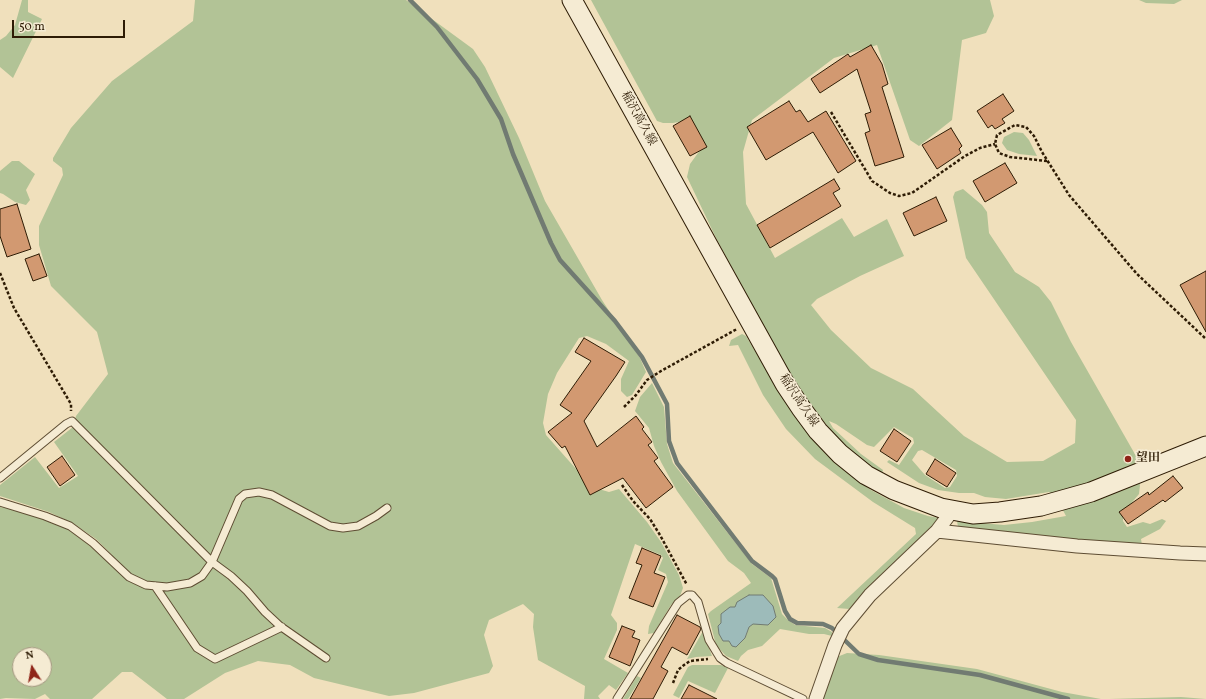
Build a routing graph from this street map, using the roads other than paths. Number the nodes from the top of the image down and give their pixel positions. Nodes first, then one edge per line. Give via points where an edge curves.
1 (572, 0) edge
2 (1206, 446) edge
3 (0, 478) edge
4 (0, 502) edge
5 (387, 508) dead end
6 (952, 511) junction
7 (937, 531) junction
8 (1206, 554) edge
9 (212, 562) junction
10 (155, 586) junction
11 (282, 627) junction
12 (326, 658) dead end
13 (617, 699) edge
14 (803, 699) edge
15 (816, 699) edge

1 - 6 main road, 稲沢高久線 via 785,384 818,431 840,454 866,475 920,501
2 - 6 main road, 稲沢高久線 via 1090,492 1041,506 973,514
3 - 9 lane via 72,421
4 - 10 lane via 70,526 93,543 129,577
5 - 9 lane via 358,526 343,528 330,526 272,495 259,492 245,494 239,499
6 - 7 street
7 - 8 street via 1077,546
7 - 15 street via 870,595 843,628
9 - 10 lane via 202,576 190,583 167,587
9 - 11 lane via 231,576
10 - 11 lane via 197,648 215,659
11 - 12 lane
13 - 14 lane via 678,603 692,595 698,602 709,640 720,658

